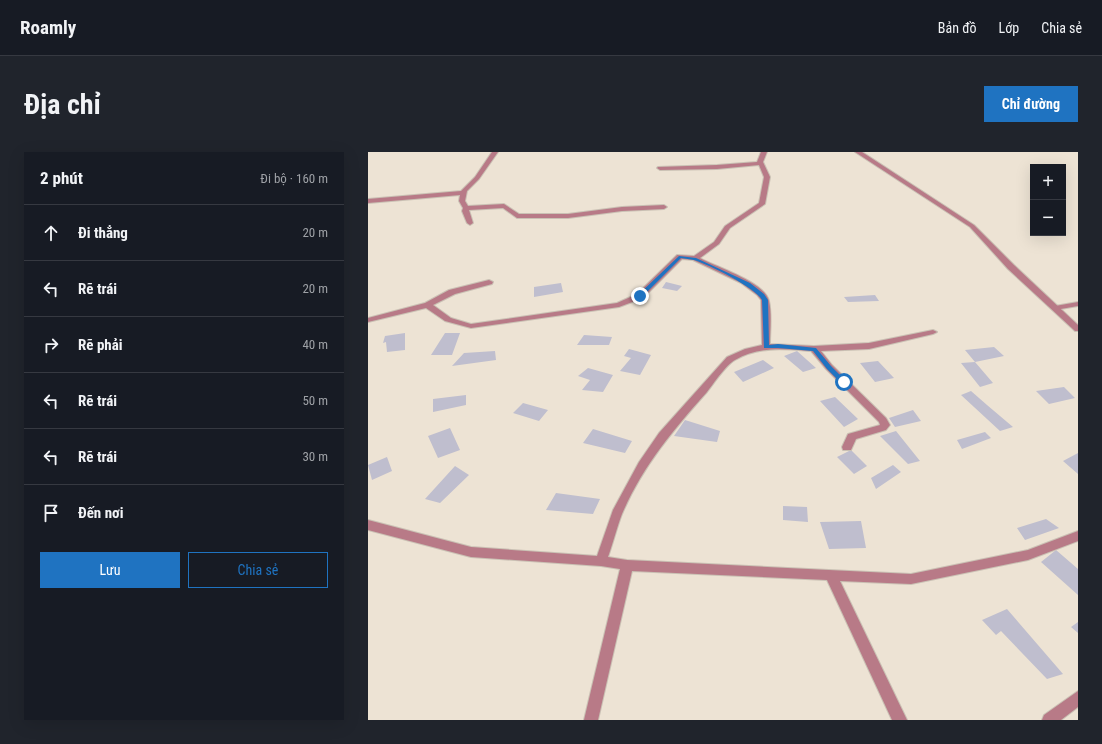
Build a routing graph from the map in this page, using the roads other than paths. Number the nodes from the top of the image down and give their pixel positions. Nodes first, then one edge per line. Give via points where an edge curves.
1 (495, 152) edge
2 (764, 152) edge
3 (858, 152) edge
4 (761, 164) junction
5 (660, 168) dead end
6 (464, 193) junction
7 (368, 201) edge
8 (466, 208) junction
9 (664, 208) dead end
10 (470, 222) dead end
11 (695, 258) junction
12 (489, 282) dead end
13 (1078, 304) edge
14 (428, 305) junction
15 (1055, 308) junction
16 (368, 320) edge
17 (1078, 329) edge
18 (933, 332) dead end
19 (766, 347) junction
20 (814, 349) junction
21 (847, 447) dead end
22 (368, 525) edge
23 (1078, 536) edge
24 (600, 561) junction
25 (627, 565) junction
26 (831, 576) junction
27 (1078, 698) edge
28 (591, 720) edge
29 (900, 720) edge
30 (1049, 720) edge

1 - 6 street
2 - 4 street
3 - 15 street via 972,226 1010,267
4 - 5 street
4 - 11 street via 767,177 762,204 727,227 717,243
6 - 7 street
6 - 8 street via 462,202
8 - 9 street via 504,206 517,216 568,216 622,209
8 - 10 street
11 - 14 street via 680,257 640,296 619,305 471,326 456,324 436,313
11 - 19 street via 748,284 762,295 765,300
12 - 14 street via 452,292
13 - 15 lane
14 - 16 street
15 - 17 street
18 - 20 street via 869,346
19 - 20 street
19 - 24 street via 730,359 663,436 643,465 617,513
20 - 21 street via 885,425 883,428 852,437
22 - 24 street via 471,552
23 - 26 street via 1028,555 911,579
24 - 25 street
25 - 26 street
25 - 28 street
26 - 29 street
27 - 30 street

